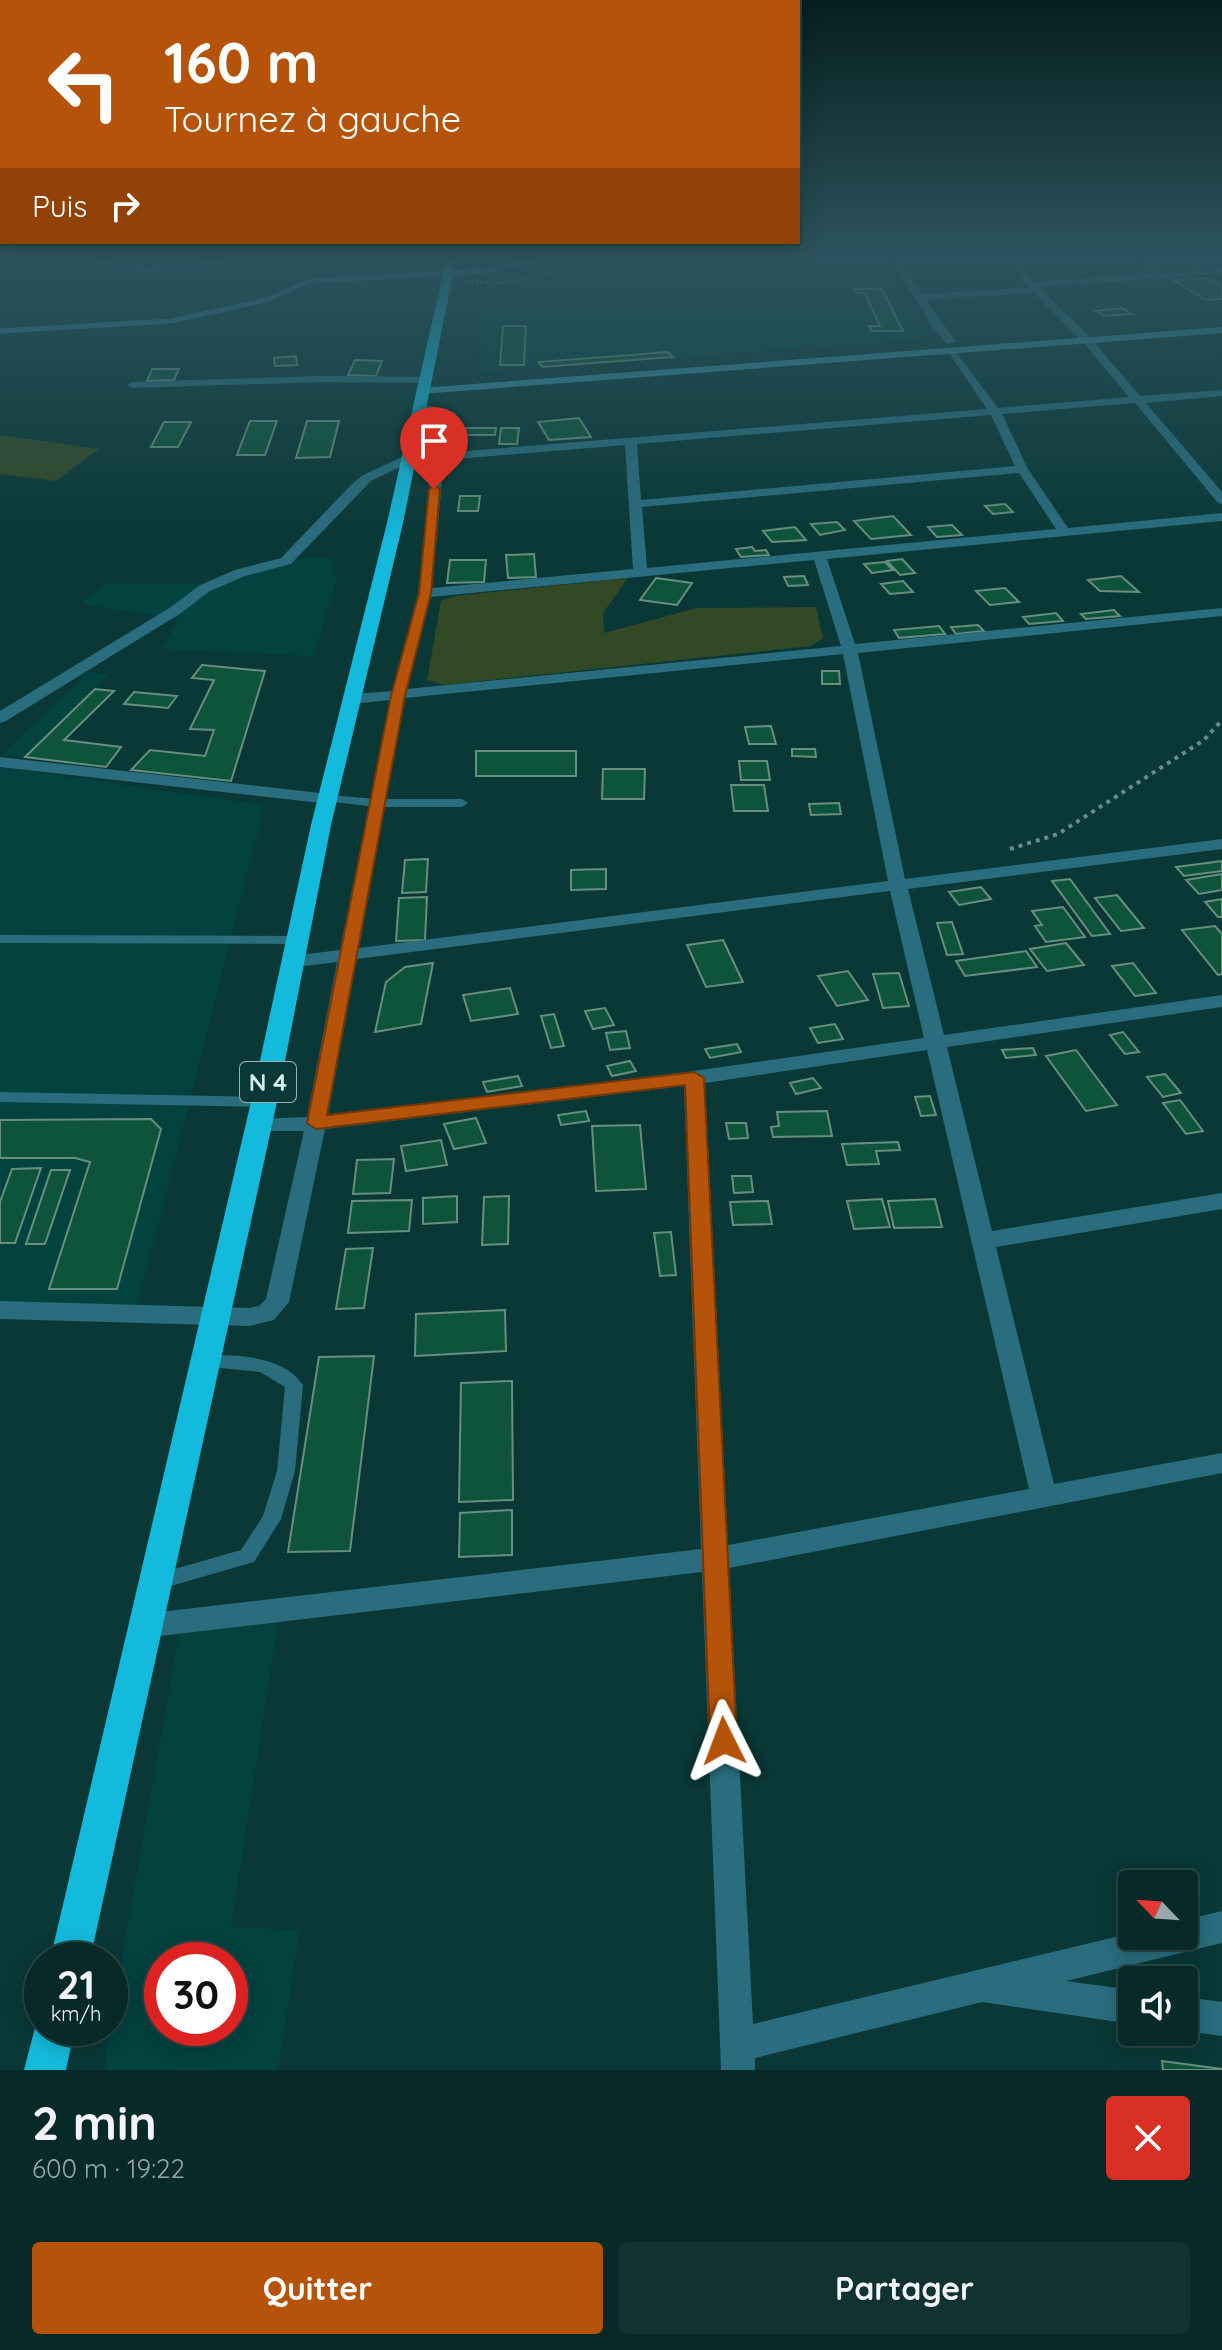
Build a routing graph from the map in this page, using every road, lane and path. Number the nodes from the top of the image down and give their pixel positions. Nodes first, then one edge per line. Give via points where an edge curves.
1 (431, 352) edge
2 (887, 352) edge
3 (956, 352) edge
4 (1097, 352) edge
5 (132, 385) dead end
6 (422, 392) junction
7 (1222, 393) edge
8 (1140, 402) junction
9 (996, 413) junction
10 (631, 440) junction
11 (408, 457) junction
12 (438, 457) junction
13 (1022, 469) junction
14 (1222, 500) edge
15 (636, 504) junction
16 (1222, 517) edge
17 (1064, 531) junction
18 (819, 556) junction
19 (640, 571) junction
20 (425, 593) junction
21 (1222, 612) edge
22 (850, 651) junction
23 (398, 696) junction
24 (353, 699) junction
25 (0, 718) edge
26 (1222, 720) edge
27 (0, 762) edge
28 (329, 799) junction
29 (377, 803) junction
30 (462, 803) dead end
31 (1222, 844) edge
32 (1002, 851) dead end
33 (898, 886) junction
34 (0, 939) edge
35 (294, 951) junction
36 (347, 956) junction
37 (1222, 1001) edge
38 (936, 1043) junction
39 (694, 1078) junction
40 (0, 1097) edge
41 (264, 1102) junction
42 (316, 1123) junction
43 (258, 1126) junction
44 (1222, 1201) edge
45 (982, 1241) junction
46 (0, 1310) edge
47 (215, 1315) junction
48 (205, 1361) junction
49 (1222, 1463) edge
50 (1044, 1497) junction
51 (715, 1559) junction
52 (153, 1583) junction
53 (143, 1626) junction
54 (1222, 1927) edge
55 (74, 1942) edge
56 (977, 1987) junction
57 (1118, 2005) edge
58 (1198, 2016) edge
59 (1222, 2019) edge
60 (51, 2046) edge
61 (738, 2057) edge
62 (45, 2070) edge

1 - 6 highway, N 4
2 - 6 street
3 - 9 street
4 - 8 street
5 - 6 street via 324,381
6 - 11 highway, N 4
6 - 11 lane via 457,420 456,436 442,448
7 - 8 street
8 - 9 street
8 - 14 street
9 - 10 street
9 - 13 street
10 - 12 street
10 - 15 street
11 - 12 street
11 - 24 highway, N 4
11 - 25 street via 356,487 286,561 205,588
12 - 20 street
13 - 15 street
13 - 17 street
15 - 19 street
16 - 17 street
17 - 18 street
18 - 19 street
18 - 22 street
19 - 20 street
20 - 23 street
21 - 22 street
22 - 23 street
22 - 33 street
23 - 24 street
23 - 29 street
24 - 28 highway, N 4
26 - 32 path via 1204,740 1058,834
27 - 28 street
28 - 29 lane
28 - 35 highway, N 4
29 - 30 lane
29 - 36 street
31 - 33 street
33 - 36 street
33 - 38 street
34 - 35 lane
35 - 36 street
35 - 41 highway, N 4
36 - 42 street
37 - 38 street
38 - 39 street
38 - 45 street
39 - 42 street
39 - 51 street
40 - 41 lane
41 - 43 highway, N 4
42 - 43 street
42 - 47 street via 277,1302 266,1314
43 - 47 highway, N 4
44 - 45 street
45 - 50 street
46 - 47 street
47 - 48 highway, N 4
48 - 52 highway, N 4
48 - 52 lane via 278,1369 294,1385 286,1471 272,1519 247,1556
49 - 50 street
50 - 51 street
51 - 53 street
51 - 61 street
52 - 53 highway, N 4
53 - 55 highway, N 4
54 - 56 street
56 - 57 street
56 - 61 street
58 - 59 street
60 - 62 highway

